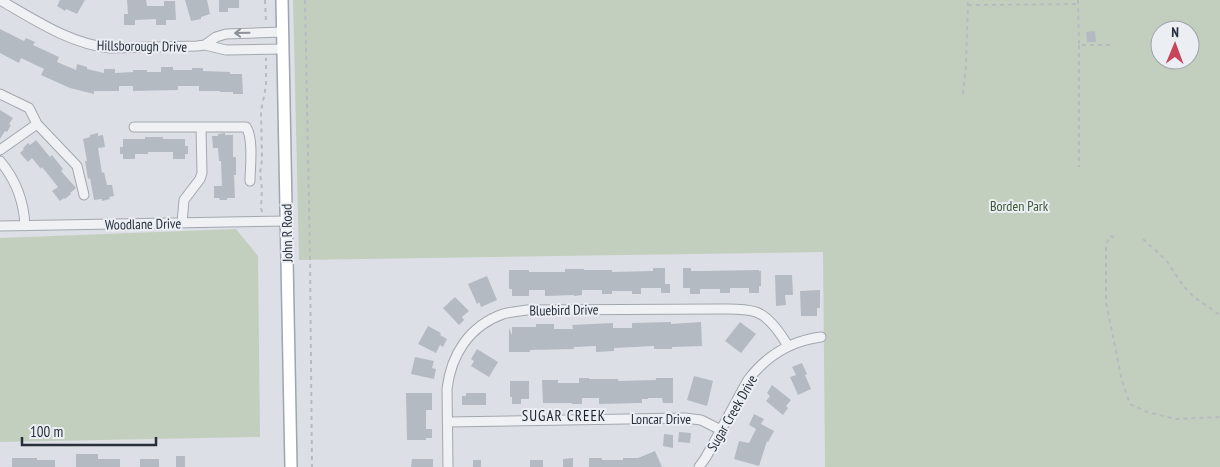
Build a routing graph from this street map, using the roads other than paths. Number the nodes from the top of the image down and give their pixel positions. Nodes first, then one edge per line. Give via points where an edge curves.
1 (0, 0) edge
2 (282, 0) edge
3 (282, 32) junction
4 (206, 45) junction
5 (283, 50) junction
6 (0, 94) edge
7 (37, 124) junction
8 (134, 127) dead end
9 (201, 127) junction
10 (0, 150) edge
11 (0, 161) edge
12 (250, 182) dead end
13 (84, 194) dead end
14 (287, 222) junction
15 (182, 223) junction
16 (0, 226) edge
17 (25, 226) junction
18 (821, 337) dead end
19 (788, 346) junction
20 (448, 422) junction
21 (721, 430) junction
22 (291, 467) edge
23 (448, 467) edge
24 (699, 467) edge

1 - 4 street, Hillsborough Drive via 68,37 91,45 110,48
2 - 3 main road, John R Road
3 -> 4 street, Hillsborough Drive via 226,34
3 - 5 main road, John R Road
4 - 5 street, Hillsborough Drive via 226,50
5 - 14 main road, John R Road
6 - 7 street via 30,108
7 - 10 street
7 - 13 street via 77,166
8 - 9 street
9 - 12 street via 246,128 250,144
9 - 15 street via 202,173 184,200
11 - 17 street via 11,175 22,202
14 - 15 street, Woodlane Drive
14 - 22 main road, John R Road
15 - 17 street, Woodlane Drive
16 - 17 street, Woodlane Drive
18 - 19 street, Sugar Creek Drive
19 - 20 street, Bluebird Drive via 767,319 745,310 526,310 503,314 483,324 456,354 448,376
19 - 21 street, Sugar Creek Drive via 771,356 748,380
20 - 21 street, Loncar Drive via 685,418 701,420
20 - 23 street, Bluebird Drive
21 - 24 street, Sugar Creek Drive

